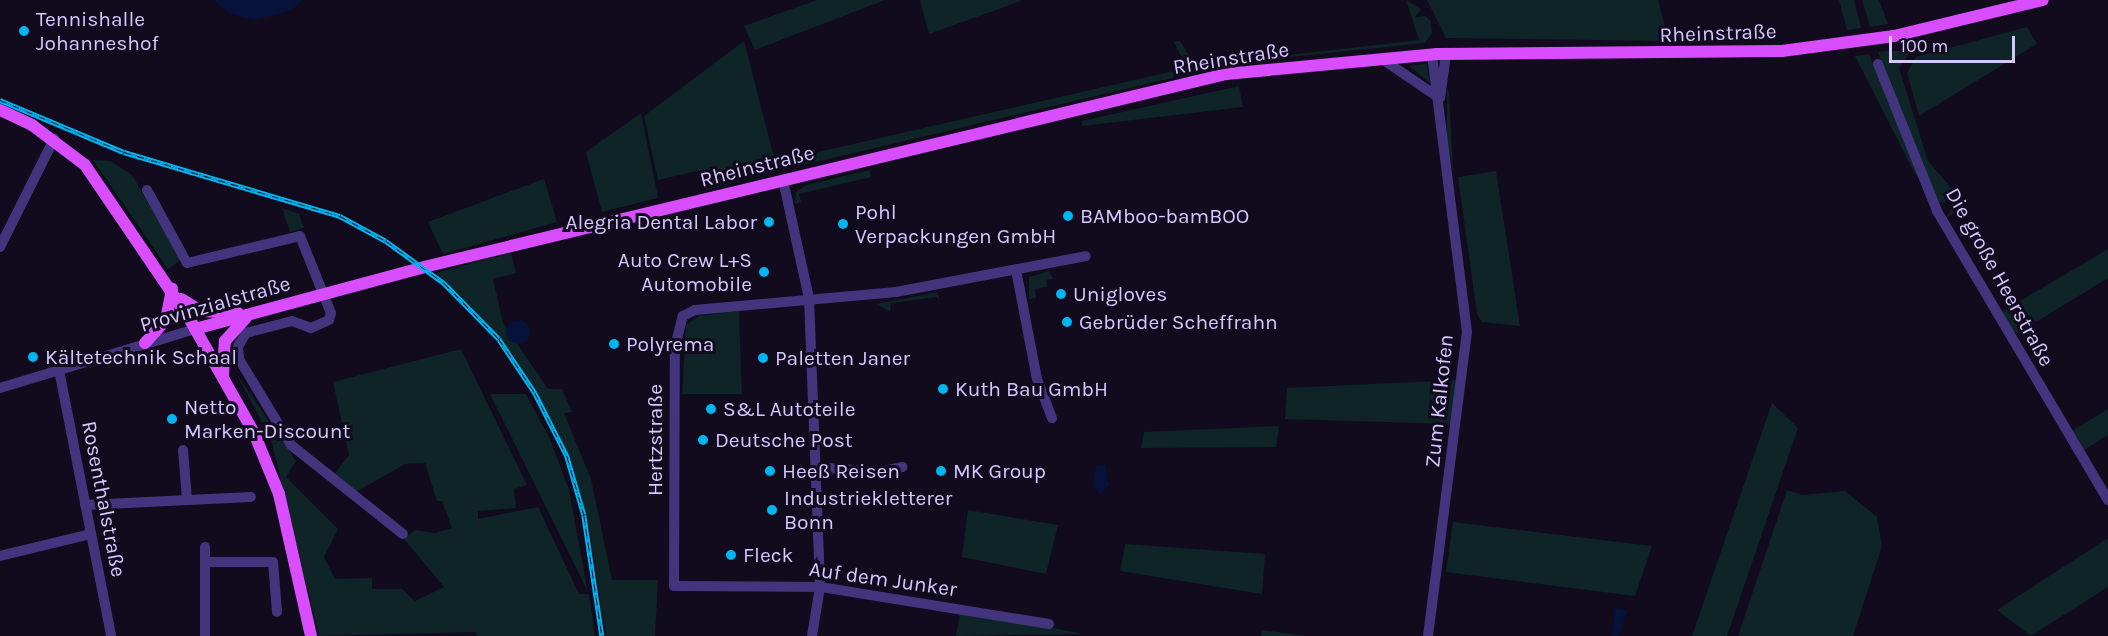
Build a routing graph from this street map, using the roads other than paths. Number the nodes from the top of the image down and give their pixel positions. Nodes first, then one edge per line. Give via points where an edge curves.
1 (2043, 0) edge
2 (1432, 54) junction
3 (1446, 54) junction
4 (1379, 58) junction
5 (1878, 64) dead end
6 (1440, 98) junction
7 (0, 110) edge
8 (54, 139) junction
9 (783, 180) junction
10 (147, 190) dead end
11 (0, 247) edge
12 (1086, 256) dead end
13 (441, 263) joint
14 (1016, 270) junction
15 (172, 289) junction
16 (324, 294) junction
17 (809, 298) junction
18 (252, 314) junction
19 (195, 329) junction
20 (145, 344) junction
21 (59, 370) junction
22 (223, 377) junction
23 (0, 388) edge
24 (1052, 418) dead end
25 (183, 450) dead end
26 (816, 467) junction
27 (902, 467) dead end
28 (250, 497) dead end
29 (187, 500) junction
30 (2108, 500) edge
31 (85, 505) junction
32 (91, 534) junction
33 (403, 534) dead end
34 (205, 548) dead end
35 (0, 556) edge
36 (205, 562) junction
37 (674, 586) joint
38 (820, 586) junction
39 (277, 612) dead end
40 (1049, 624) dead end
41 (111, 636) edge
42 (205, 636) edge
43 (310, 636) edge
44 (812, 636) edge
45 (1428, 636) edge

1 - 3 main road, Rheinstraße via 1894,36 1782,51
2 - 3 main road, Rheinstraße
2 - 4 main road, Rheinstraße
2 - 6 street, Zum Kalkofen
3 - 6 street, Zum Kalkofen
4 - 6 street via 1403,68
4 - 9 main road, Rheinstraße via 1226,74
5 - 30 street, Die große Heerstraße via 1937,211
6 - 45 street, Zum Kalkofen via 1467,332
7 - 8 main road
8 - 11 street
8 - 15 main road via 111,196
9 - 13 main road, Rheinstraße
9 - 17 street
10 - 16 street via 187,263 300,236
12 - 14 street
13 - 16 main road, Provinzialstraße
14 - 17 street via 896,292
14 - 24 street via 1037,379
15 - 18 main road via 201,310
15 - 19 main road
15 - 20 main road via 166,320
16 - 18 main road, Provinzialstraße
16 - 33 street via 331,313 324,326 292,321 256,329 241,339 239,359 291,445
17 - 26 street
17 - 37 street, Hertzstraße via 695,310 680,321 675,347
18 - 19 main road, Provinzialstraße
18 - 22 main road via 225,341
19 - 20 street, Provinzialstraße
19 - 22 main road
20 - 21 street, Provinzialstraße
21 - 23 street, Provinzialstraße
21 - 31 street, Rosenthalstraße
22 - 43 main road via 254,433 286,515
25 - 29 street
26 - 27 street via 879,472
26 - 38 street
28 - 29 street
29 - 31 street
31 - 32 street, Rosenthalstraße
32 - 35 street
32 - 41 street, Rosenthalstraße
34 - 36 street
36 - 39 street via 273,562
36 - 42 street
37 - 38 street, Auf dem Junker
38 - 40 street, Auf dem Junker
38 - 44 street

